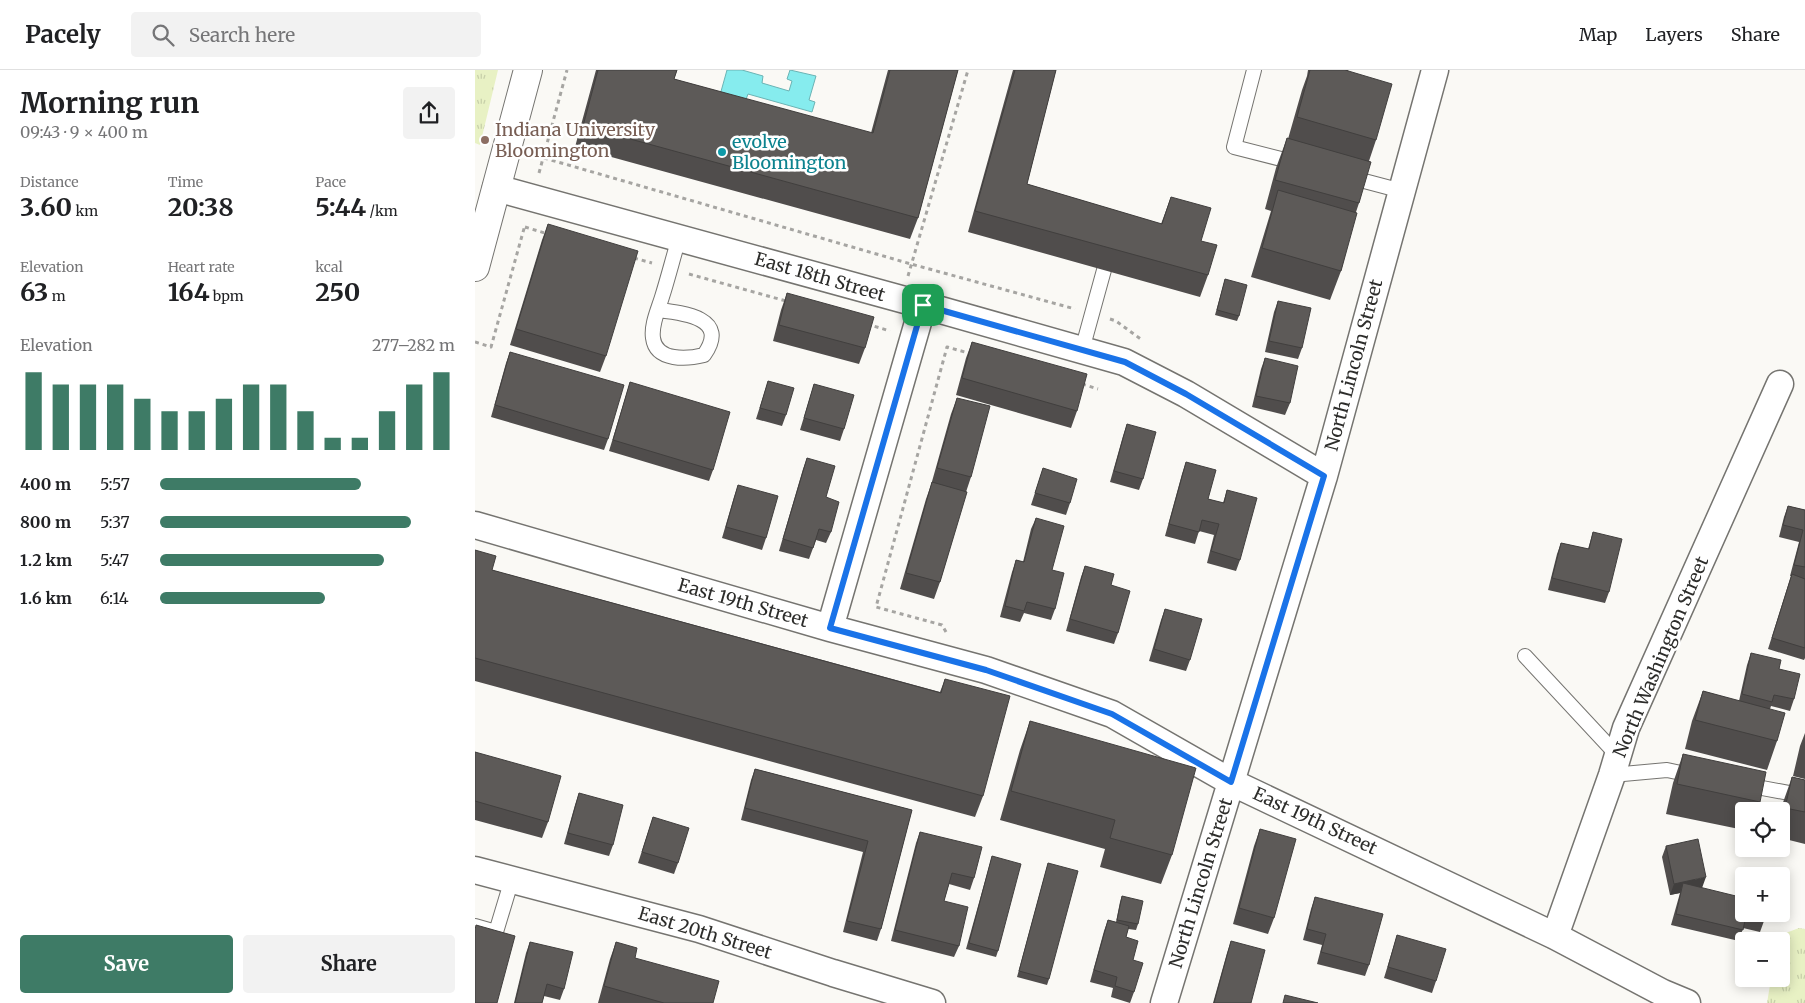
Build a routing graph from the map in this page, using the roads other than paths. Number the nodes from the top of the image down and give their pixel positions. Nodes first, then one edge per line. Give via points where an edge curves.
1 (528, 70) edge
2 (1254, 70) edge
3 (1435, 70) edge
4 (1309, 166) edge
5 (1337, 174) edge
6 (496, 188) junction
7 (1402, 191) junction
8 (679, 238) junction
9 (475, 267) edge
10 (1104, 270) edge
11 (923, 305) junction
12 (658, 310) junction
13 (1082, 350) junction
14 (1780, 384) dead end
15 (1324, 476) junction
16 (475, 525) edge
17 (830, 628) junction
18 (1525, 656) dead end
19 (1615, 765) junction
20 (1707, 778) edge
21 (1231, 782) junction
22 (1736, 783) edge
23 (1805, 796) edge
24 (475, 870) edge
25 (512, 879) junction
26 (475, 926) edge
27 (1555, 936) junction
28 (1661, 998) edge
29 (932, 1003) edge
30 (1164, 1003) edge
31 (1687, 1003) edge

1 - 6 street
2 - 4 lane via 1234,147
3 - 7 street, North Lincoln Street
5 - 7 lane
6 - 8 street, East 18th Street
6 - 9 street
7 - 15 street, North Lincoln Street
8 - 11 street, East 18th Street
8 - 12 lane
10 - 13 lane
11 - 13 street, East 18th Street
11 - 17 street
12 - 12 lane via 653,340 660,351 672,358 704,355 711,346 712,337 711,330 703,322 688,314
13 - 15 street, East 18th Street via 1125,362 1186,394
14 - 19 street, North Washington Street via 1626,728
15 - 21 street, North Lincoln Street
16 - 17 street, East 19th Street
17 - 21 street, East 19th Street via 986,670 1112,714
18 - 19 lane
19 - 20 lane
19 - 27 street, North Washington Street
21 - 27 street, East 19th Street
21 - 30 street, North Lincoln Street
22 - 23 lane
24 - 25 street, East 20th Street
25 - 26 lane via 497,932
25 - 29 street, East 20th Street via 699,929
27 - 28 street, East 19th Street
28 - 31 street, East 19th Street

